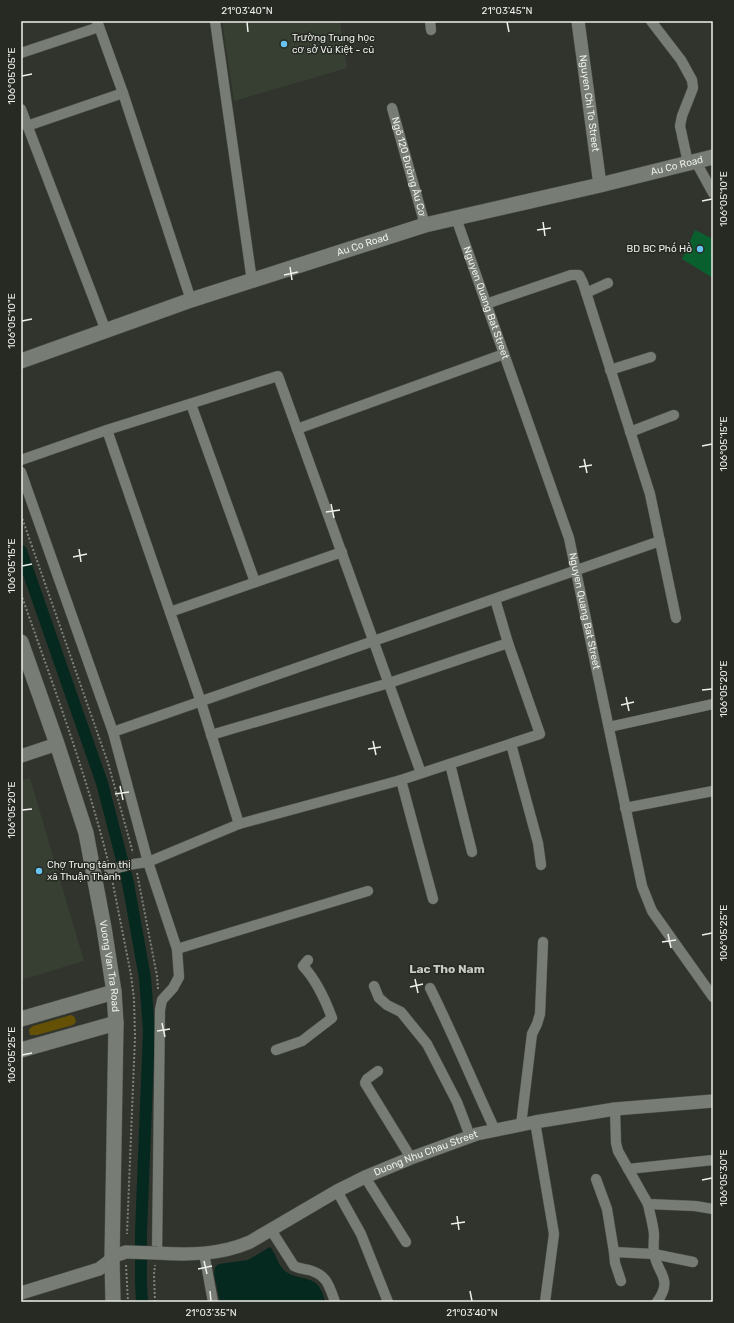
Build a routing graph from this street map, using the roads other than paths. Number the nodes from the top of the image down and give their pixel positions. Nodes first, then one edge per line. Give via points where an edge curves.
1 (215, 21) edge
2 (578, 21) edge
3 (651, 21) edge
4 (98, 24) edge
5 (21, 53) edge
6 (123, 93) junction
7 (392, 108) dead end
8 (21, 109) edge
9 (27, 126) junction
10 (713, 157) edge
11 (692, 163) junction
12 (600, 185) junction
13 (713, 193) edge
14 (456, 218) junction
15 (426, 225) junction
16 (252, 280) junction
17 (608, 283) dead end
18 (586, 293) junction
19 (191, 300) junction
20 (486, 304) junction
21 (106, 331) junction
22 (504, 354) junction
23 (651, 357) dead end
24 (21, 361) edge
25 (610, 370) junction
26 (191, 404) junction
27 (674, 415) dead end
28 (297, 429) junction
29 (107, 430) junction
30 (630, 432) junction
31 (21, 460) edge
32 (21, 472) edge
33 (660, 541) junction
34 (342, 552) junction
35 (576, 570) junction
36 (255, 582) junction
37 (495, 599) junction
38 (170, 612) junction
39 (676, 618) dead end
40 (374, 641) junction
41 (21, 642) edge
42 (508, 643) junction
43 (389, 683) junction
44 (201, 702) junction
45 (713, 704) edge
46 (609, 728) junction
47 (113, 732) junction
48 (211, 736) junction
49 (57, 744) junction
50 (511, 744) junction
51 (21, 756) edge
52 (450, 764) junction
53 (421, 773) junction
54 (401, 780) junction
55 (713, 791) edge
56 (625, 808) junction
57 (239, 824) junction
58 (472, 852) dead end
59 (148, 862) junction
60 (541, 865) dead end
61 (94, 874) junction
62 (368, 891) dead end
63 (433, 899) dead end
64 (542, 942) dead end
65 (177, 949) junction
66 (308, 960) dead end
67 (374, 986) dead end
68 (430, 988) dead end
69 (114, 992) junction
70 (713, 997) edge
71 (21, 1019) edge
72 (116, 1023) junction
73 (21, 1050) edge
74 (276, 1050) dead end
75 (378, 1072) dead end
76 (713, 1101) edge
77 (615, 1109) junction
78 (535, 1122) junction
79 (521, 1125) junction
80 (495, 1130) junction
81 (470, 1136) junction
82 (410, 1158) junction
83 (713, 1160) edge
84 (628, 1169) junction
85 (365, 1177) junction
86 (596, 1180) dead end
87 (337, 1191) junction
88 (648, 1204) junction
89 (713, 1209) edge
90 (270, 1230) junction
91 (406, 1242) dead end
92 (614, 1252) junction
93 (157, 1253) junction
94 (204, 1253) junction
95 (654, 1254) junction
96 (112, 1259) junction
97 (693, 1262) dead end
98 (621, 1282) dead end
99 (21, 1293) edge
100 (113, 1302) edge
101 (213, 1302) edge
102 (335, 1302) edge
103 (388, 1302) edge
104 (545, 1302) edge
105 (657, 1302) edge

1 - 16 street
2 - 12 street, Nguyen Chi To Street
3 - 11 street via 692,80 693,88 680,126
4 - 5 street
4 - 6 street
6 - 9 street
6 - 19 street
7 - 15 street, Ngõ 120 Đường Âu Cơ
8 - 9 street
9 - 21 street
10 - 11 main road, Au Co Road
11 - 12 main road, Au Co Road
11 - 13 street
12 - 14 main road, Au Co Road
14 - 15 main road, Au Co Road
14 - 20 street, Nguyen Quang Bat Street
15 - 16 main road, Au Co Road
16 - 19 main road, Au Co Road
17 - 18 street
18 - 20 street via 579,275 571,275
18 - 25 street
19 - 21 main road, Au Co Road
20 - 22 street, Nguyen Quang Bat Street
21 - 24 main road, Au Co Road
22 - 28 street
22 - 35 street, Nguyen Quang Bat Street via 569,538
23 - 25 street
25 - 30 street
26 - 28 street via 278,376
26 - 29 street
26 - 36 street
27 - 30 street
28 - 34 street
29 - 31 street
29 - 38 street
30 - 33 street via 650,494
32 - 47 street
33 - 35 street
33 - 39 street
34 - 36 street
34 - 40 street
35 - 37 street
35 - 46 street, Nguyen Quang Bat Street
36 - 38 street
37 - 40 street
37 - 42 street
38 - 44 street
40 - 43 street
40 - 44 street
41 - 49 main road, Vuong Van Tra Road
42 - 43 street
42 - 50 street via 540,734
43 - 48 street
43 - 53 street
44 - 47 street
44 - 48 street
45 - 46 street
46 - 56 street, Nguyen Quang Bat Street
47 - 59 street
48 - 57 street
49 - 51 street
49 - 61 main road, Vuong Van Tra Road via 86,833
50 - 52 street
50 - 60 street via 538,843
52 - 53 street
52 - 58 street
53 - 54 street
54 - 57 street
54 - 63 street
55 - 56 street
56 - 70 street, Nguyen Quang Bat Street via 642,886 652,911
57 - 59 street
59 - 61 street, bridge
59 - 65 street
61 - 69 main road, Vuong Van Tra Road
62 - 65 street
64 - 79 street via 540,1014 532,1034
65 - 93 street via 179,977 162,1000 160,1010
66 - 74 street via 304,966 326,1002 332,1018 302,1041
67 - 81 street via 379,998 386,1005 401,1012 427,1044 457,1102
68 - 80 street
69 - 71 main road
69 - 72 main road, Vuong Van Tra Road
72 - 73 main road
72 - 96 main road, Vuong Van Tra Road
75 - 82 street via 365,1083
76 - 77 street, Duong Nhu Chau Street
77 - 78 street, Duong Nhu Chau Street
77 - 84 street via 616,1143
78 - 79 street, Duong Nhu Chau Street
78 - 104 street via 554,1234
79 - 80 street, Duong Nhu Chau Street
80 - 81 street, Duong Nhu Chau Street
81 - 82 street, Duong Nhu Chau Street
82 - 85 street, Duong Nhu Chau Street
83 - 84 street
84 - 88 street
85 - 87 street, Duong Nhu Chau Street
85 - 91 street
86 - 92 street via 607,1209
87 - 90 street, Duong Nhu Chau Street
87 - 103 street via 361,1234
88 - 89 street
88 - 95 street via 654,1233
90 - 94 street, Duong Nhu Chau Street via 236,1248
90 - 102 street via 294,1266 324,1277
92 - 95 street
92 - 98 street
93 - 94 street, Duong Nhu Chau Street
93 - 96 street, Duong Nhu Chau Street, bridge via 126,1252
94 - 101 street
95 - 97 street
95 - 105 street via 665,1283 664,1291
96 - 99 street via 87,1274
96 - 100 main road, Vuong Van Tra Road

